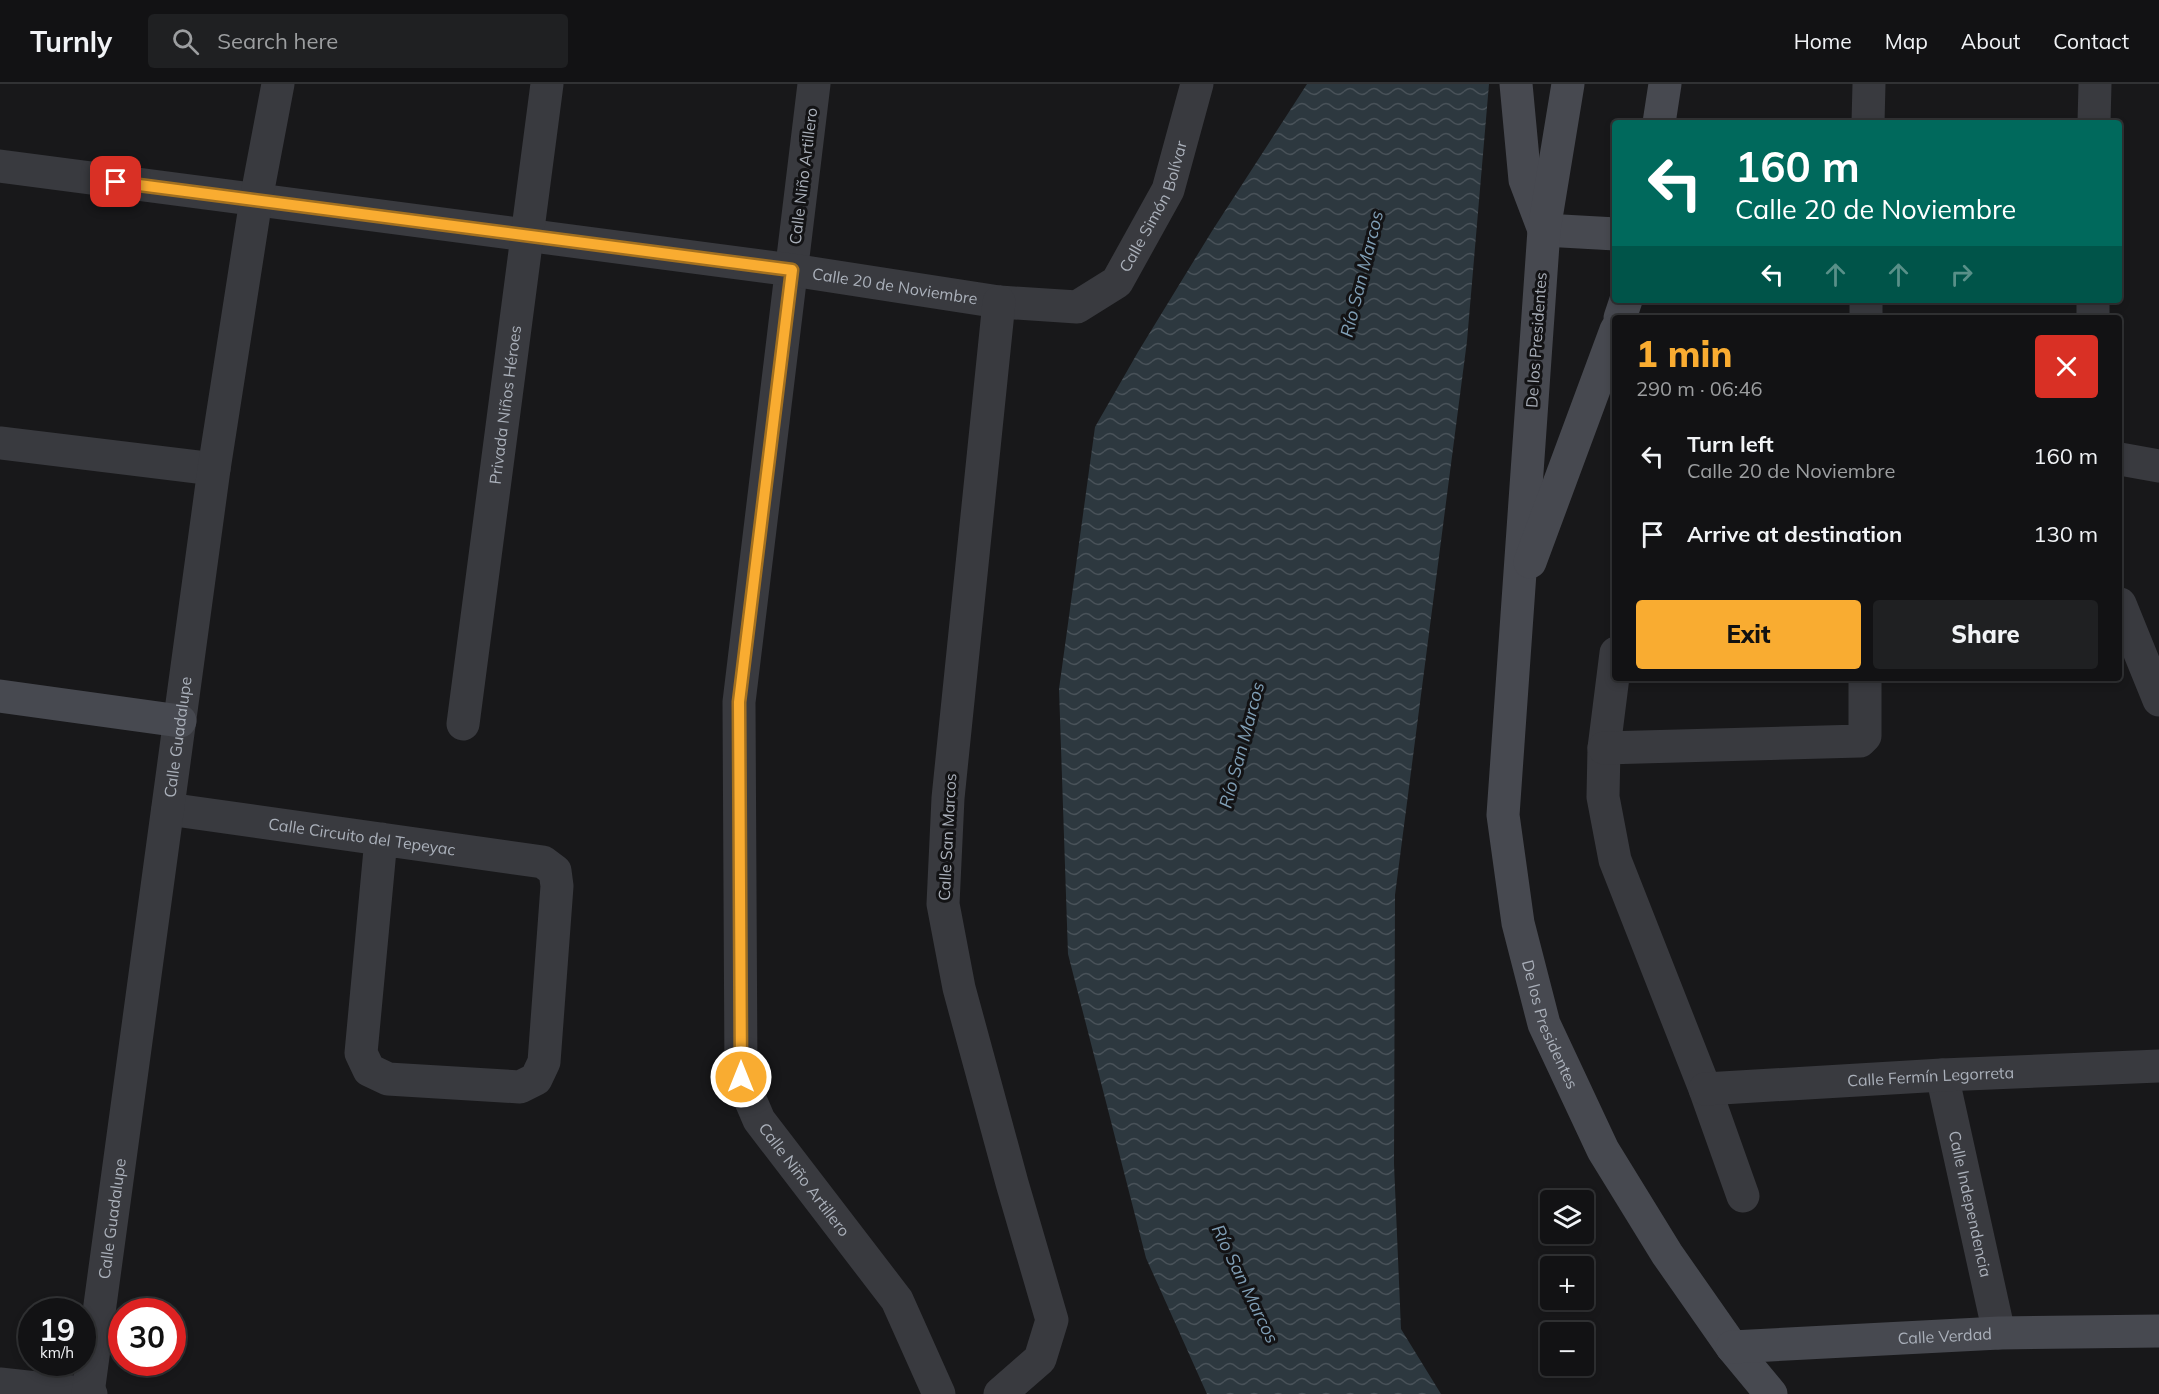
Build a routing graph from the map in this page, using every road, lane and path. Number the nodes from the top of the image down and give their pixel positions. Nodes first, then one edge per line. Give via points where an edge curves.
1 (278, 84) edge
2 (547, 84) edge
3 (814, 84) edge
4 (1197, 84) edge
5 (1516, 84) edge
6 (1568, 84) edge
7 (1665, 84) edge
8 (1869, 84) edge
9 (2095, 84) edge
10 (1659, 120) edge
11 (1869, 120) edge
12 (2094, 120) edge
13 (0, 166) edge
14 (256, 200) junction
15 (1544, 230) junction
16 (1612, 234) edge
17 (526, 235) junction
18 (792, 270) junction
19 (999, 302) junction
20 (1077, 307) joint
21 (1612, 341) edge
22 (0, 443) edge
23 (2122, 459) edge
24 (2159, 466) edge
25 (214, 469) junction
26 (1516, 597) junction
27 (2122, 609) edge
28 (1612, 681) edge
29 (1865, 681) edge
30 (0, 696) edge
31 (2159, 700) edge
32 (180, 721) junction
33 (463, 724) dead end
34 (1604, 748) junction
35 (168, 809) junction
36 (381, 839) junction
37 (2159, 1066) edge
38 (1942, 1075) junction
39 (1705, 1089) junction
40 (1743, 1196) dead end
41 (2159, 1331) edge
42 (1999, 1333) junction
43 (1732, 1347) junction
44 (0, 1384) edge
45 (89, 1394) edge
46 (939, 1394) edge
47 (1000, 1394) edge
48 (1771, 1394) edge

1 - 14 street, Calle Guadalupe
2 - 17 street, Privada Niños Héroes
3 - 18 street, Calle Niño Artillero
4 - 20 street, Calle Simón Bolívar via 1168,190 1117,282
5 - 15 main road via 1525,180
6 - 15 main road, De los Presidentes
7 - 10 main road
8 - 11 street
9 - 12 street
13 - 14 street, Calle 20 de Noviembre
14 - 17 street, Calle 20 de Noviembre
14 - 25 street, Calle Guadalupe
15 - 16 main road
15 - 26 main road, De los Presidentes
17 - 18 street, Calle 20 de Noviembre
17 - 33 street, Privada Niños Héroes
18 - 19 street, Calle 20 de Noviembre
18 - 46 street, Calle Niño Artillero via 739,702 741,1077 759,1120 897,1300
19 - 20 street, Calle 20 de Noviembre
19 - 47 street, Calle San Marcos via 948,798 943,904 962,1000 1052,1320 1040,1359
21 - 26 main road, De los Presidentes
22 - 25 street
23 - 24 street
25 - 32 street, Calle Guadalupe
26 - 43 main road, De los Presidentes via 1503,815 1518,923 1544,1023 1603,1150 1666,1254
27 - 31 street
28 - 34 street
29 - 34 street via 1865,736 1860,741
30 - 32 main road
32 - 35 street, Calle Guadalupe
34 - 39 street via 1603,797 1615,860
35 - 36 street, Calle Circuito del Tepeyac
35 - 45 street, Calle Guadalupe
36 - 36 street, Calle Circuito del Tepeyac via 543,862 555,871 544,1062 536,1079 520,1087 388,1079 369,1070 361,1053
37 - 38 street, Calle Fermín Legorreta
38 - 39 street, Calle Fermín Legorreta
38 - 42 street, Calle Independencia
39 - 40 street
41 - 42 main road, Calle Verdad
42 - 43 main road, Calle Verdad
43 - 48 main road, De los Presidentes
44 - 45 street

